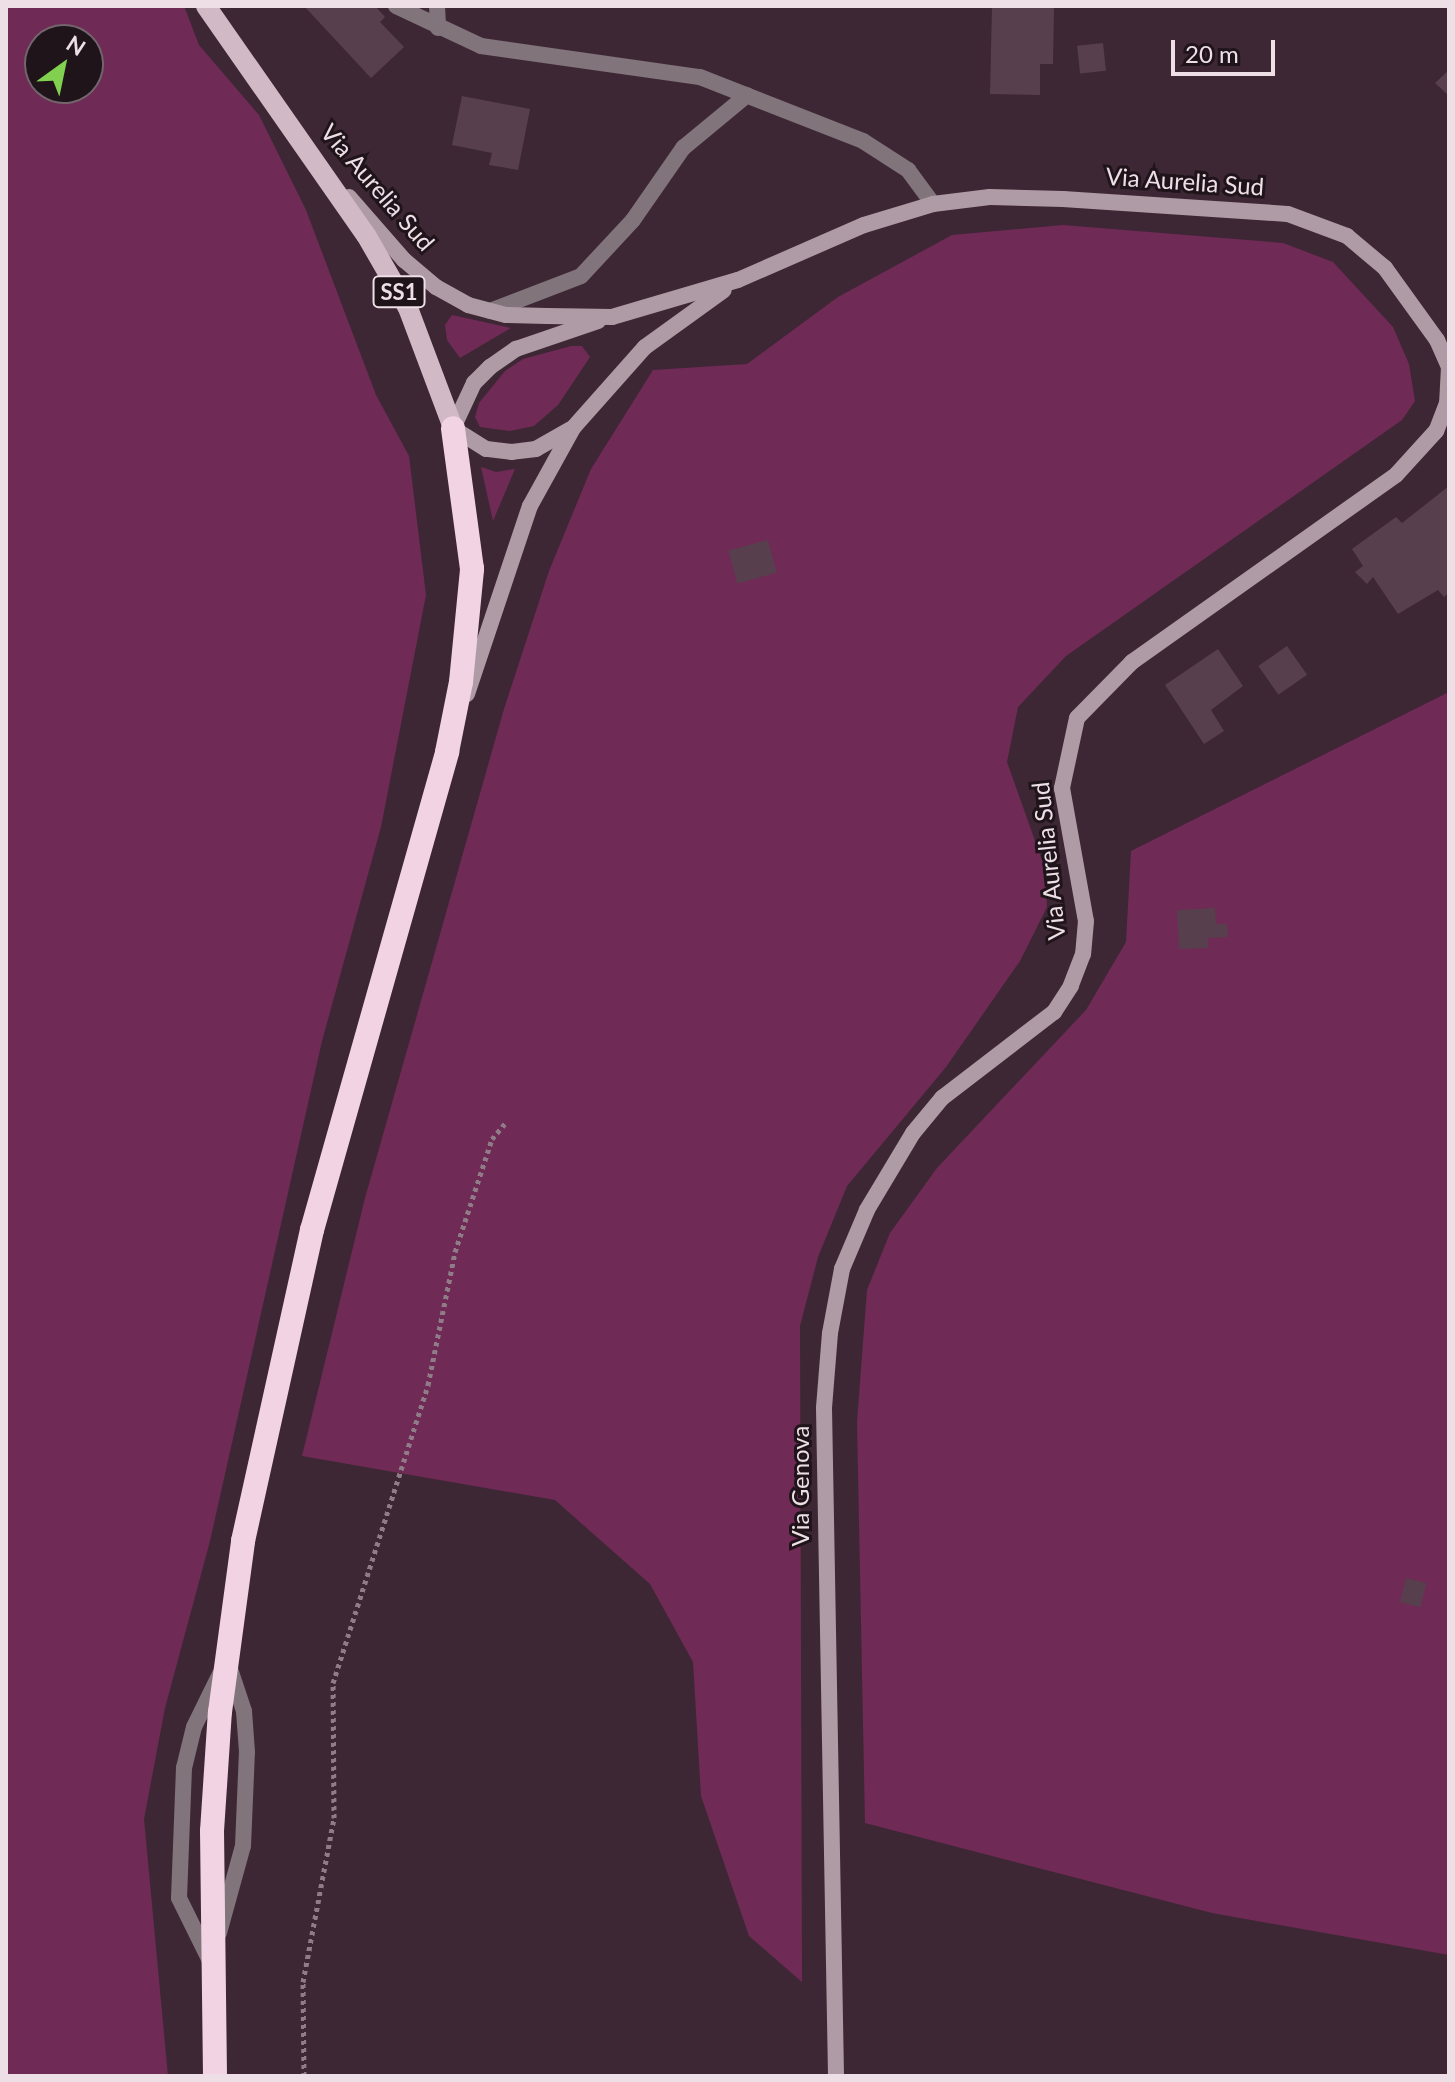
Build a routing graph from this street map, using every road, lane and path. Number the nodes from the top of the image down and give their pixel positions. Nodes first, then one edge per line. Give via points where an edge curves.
1 (206, 6) edge
2 (396, 6) edge
3 (437, 6) edge
4 (438, 28) junction
5 (747, 95) junction
6 (323, 167) junction
7 (933, 204) junction
8 (738, 280) junction
9 (490, 311) junction
10 (612, 317) junction
11 (1449, 367) edge
12 (453, 428) junction
13 (573, 428) junction
14 (447, 752) junction
15 (1071, 986) joint
16 (507, 1121) dead end
17 (215, 2076) edge
18 (304, 2076) edge
19 (836, 2076) edge

1 - 6 main road, Via Aurelia Sud / SS1
2 - 4 street
3 - 4 street
4 - 5 street via 481,46 700,77
5 - 7 street via 863,141 908,170
5 - 9 street via 683,148 633,220 581,276
6 - 9 main road, Via Aurelia Sud / SS1 via 404,260 436,287
6 - 12 main road, SS1 via 408,308
7 - 8 main road, Via Aurelia Sud / SS1 via 864,225
7 - 11 main road, Via Aurelia Sud / SS1 via 990,197 1063,199 1288,214 1320,223 1347,236 1385,268 1437,340
8 - 10 main road, Via Aurelia Sud / SS1
8 - 13 main road, SS1 via 645,347
9 - 10 main road, Via Aurelia Sud / SS1
10 - 12 main road, SS1 via 516,349 490,367 474,383
11 - 15 main road, Via Aurelia Sud / SS1 via 1447,403 1436,431 1396,475 1132,662 1077,718 1062,788 1086,921 1083,954
12 - 13 main road, SS1 via 486,449 512,452 536,449
12 - 14 highway via 472,569 461,682
13 - 14 main road via 530,506
14 - 17 highway via 283,1352 243,1541 212,1831
15 - 19 main road, Via Genova / SS1 via 1054,1012 942,1098 913,1133 867,1210 842,1269 824,1408
16 - 18 path via 492,1139 455,1252 428,1385 333,1683 334,1818 303,1982

